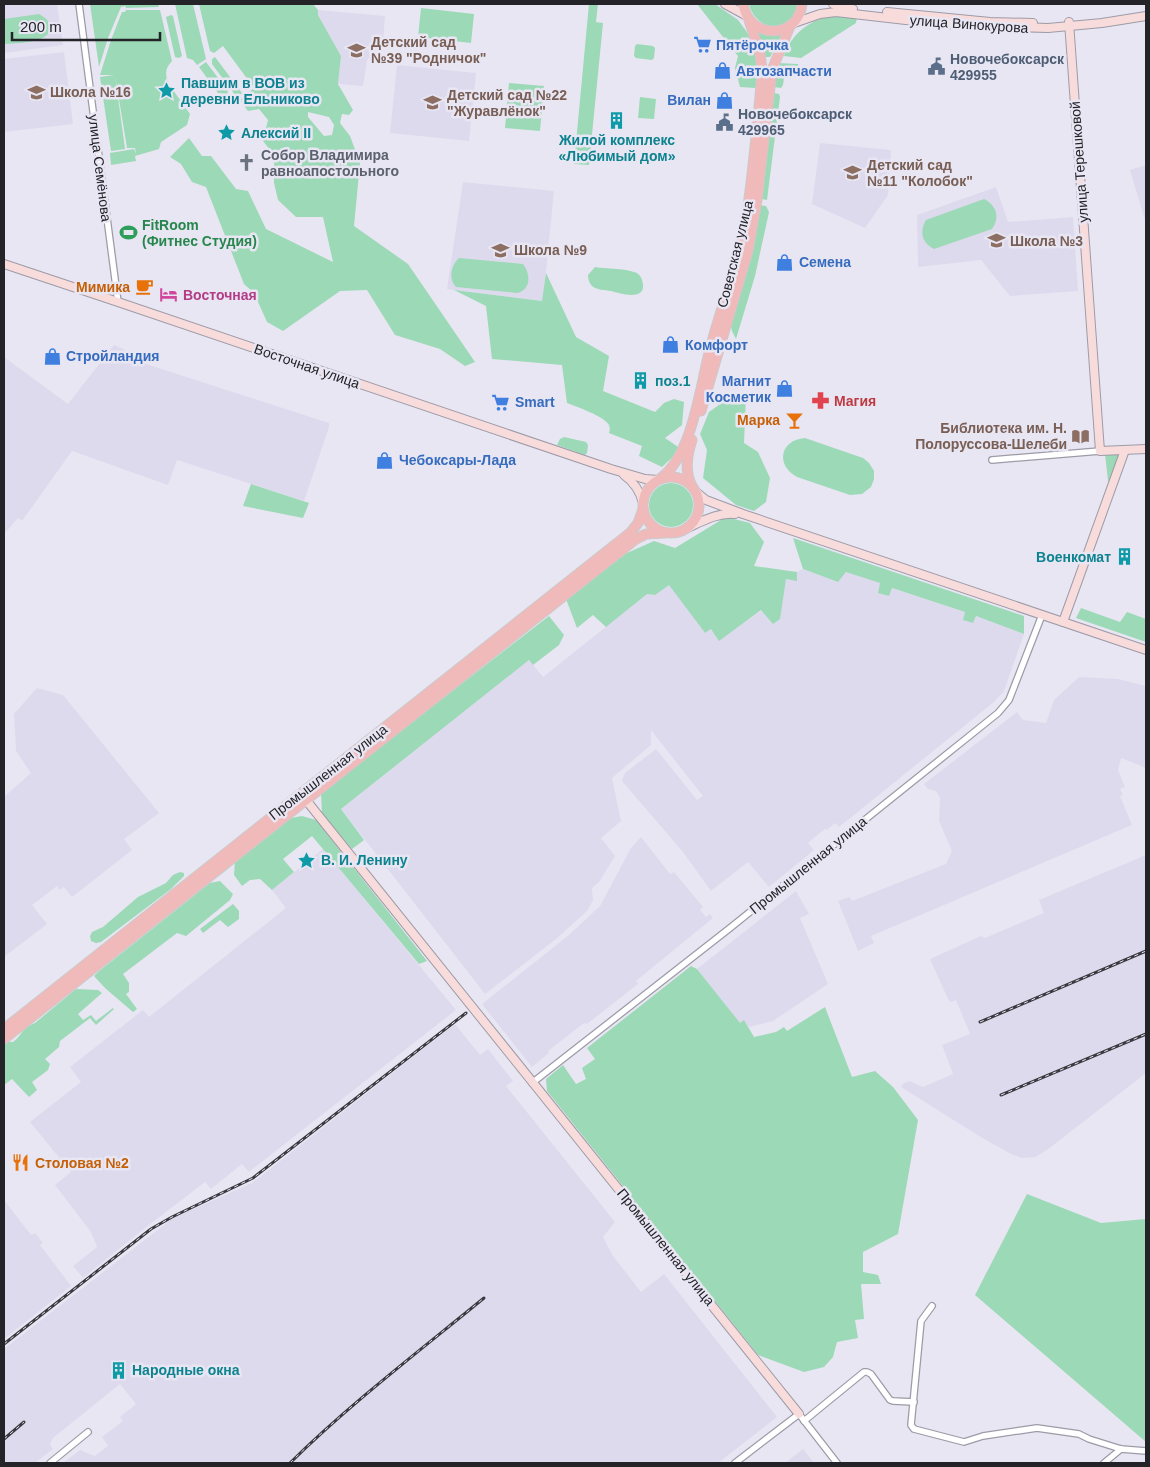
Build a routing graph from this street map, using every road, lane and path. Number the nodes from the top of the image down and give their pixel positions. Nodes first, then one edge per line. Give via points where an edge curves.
1 (79, 4) edge
2 (725, 4) edge
3 (743, 4) edge
4 (802, 4) edge
5 (833, 4) edge
6 (1146, 11) edge
7 (1146, 16) edge
8 (748, 18) junction
9 (792, 24) junction
10 (1070, 24) junction
11 (1048, 25) junction
12 (4, 264) edge
13 (118, 302) junction
14 (698, 410) junction
15 (692, 430) junction
16 (1146, 449) edge
17 (1125, 450) junction
18 (1100, 451) junction
19 (992, 460) dead end
20 (611, 469) junction
21 (659, 479) junction
22 (693, 488) junction
23 (643, 506) junction
24 (743, 514) junction
25 (685, 529) junction
26 (665, 533) junction
27 (545, 605) junction
28 (1042, 615) junction
29 (1063, 622) junction
30 (1146, 650) edge
31 (304, 796) junction
32 (293, 810) junction
33 (314, 810) junction
34 (216, 866) junction
35 (85, 970) junction
36 (4, 1029) edge
37 (4, 1039) edge
38 (532, 1083) junction
39 (932, 1306) dead end
40 (914, 1402) junction
41 (798, 1414) junction
42 (804, 1421) junction
43 (88, 1432) dead end
44 (1121, 1449) junction
45 (1146, 1451) edge
46 (50, 1463) edge
47 (735, 1463) edge
48 (837, 1463) edge
49 (1104, 1463) edge

1 - 13 street, улица Семёнова
2 - 8 street
3 - 8 main road, Советская улица
4 - 9 main road, Советская улица via 799,16
5 - 11 street, улица Винокурова via 855,9
6 - 10 street, улица Винокурова
7 - 10 street, улица Винокурова
8 - 9 main road via 767,31 778,31
8 - 14 main road, Советская улица via 762,69 750,199 740,249 710,348
9 - 11 street, улица Винокурова via 836,12 975,26
9 - 14 main road, Советская улица via 772,70 751,237
10 - 11 street, улица Винокурова
10 - 18 street, улица Терешковой
12 - 13 street, Восточная улица
13 - 20 street, Восточная улица
14 - 15 main road, Советская улица
15 - 21 main road, Советская улица via 671,469
15 - 22 main road, Советская улица via 687,464
16 - 17 street
17 - 18 street
17 - 29 street
18 - 19 street
20 - 21 street, Восточная улица via 645,480
20 - 23 street, Восточная улица via 630,480 638,490
21 - 22 main road via 677,477
21 - 23 main road via 648,488
22 - 24 street via 706,500
22 - 25 main road via 699,500 698,512
23 - 26 main road via 650,523
23 - 27 main road, Промышленная улица via 638,523 631,532
24 - 25 street via 725,514
24 - 28 street
25 - 26 main road
26 - 27 main road, Промышленная улица via 646,534 636,539
27 - 31 main road, Промышленная улица
28 - 29 street
28 - 38 street, Промышленная улица via 1009,700 998,713
29 - 30 street
31 - 32 main road, Промышленная улица
31 - 33 street, Промышленная улица
31 - 34 main road, Промышленная улица
32 - 33 street via 306,807
32 - 34 main road, Промышленная улица
33 - 38 street, Промышленная улица
34 - 35 main road, Промышленная улица
35 - 36 main road, Промышленная улица
35 - 37 main road, Промышленная улица
38 - 41 street, Промышленная улица
39 - 40 street via 921,1321
40 - 42 street via 893,1402 871,1374 864,1372
40 - 44 street via 912,1427 964,1442 1037,1428 1079,1434
41 - 42 street, Промышленная улица
41 - 47 street
42 - 48 street, Промышленная улица
43 - 46 street
44 - 45 street
44 - 49 street

